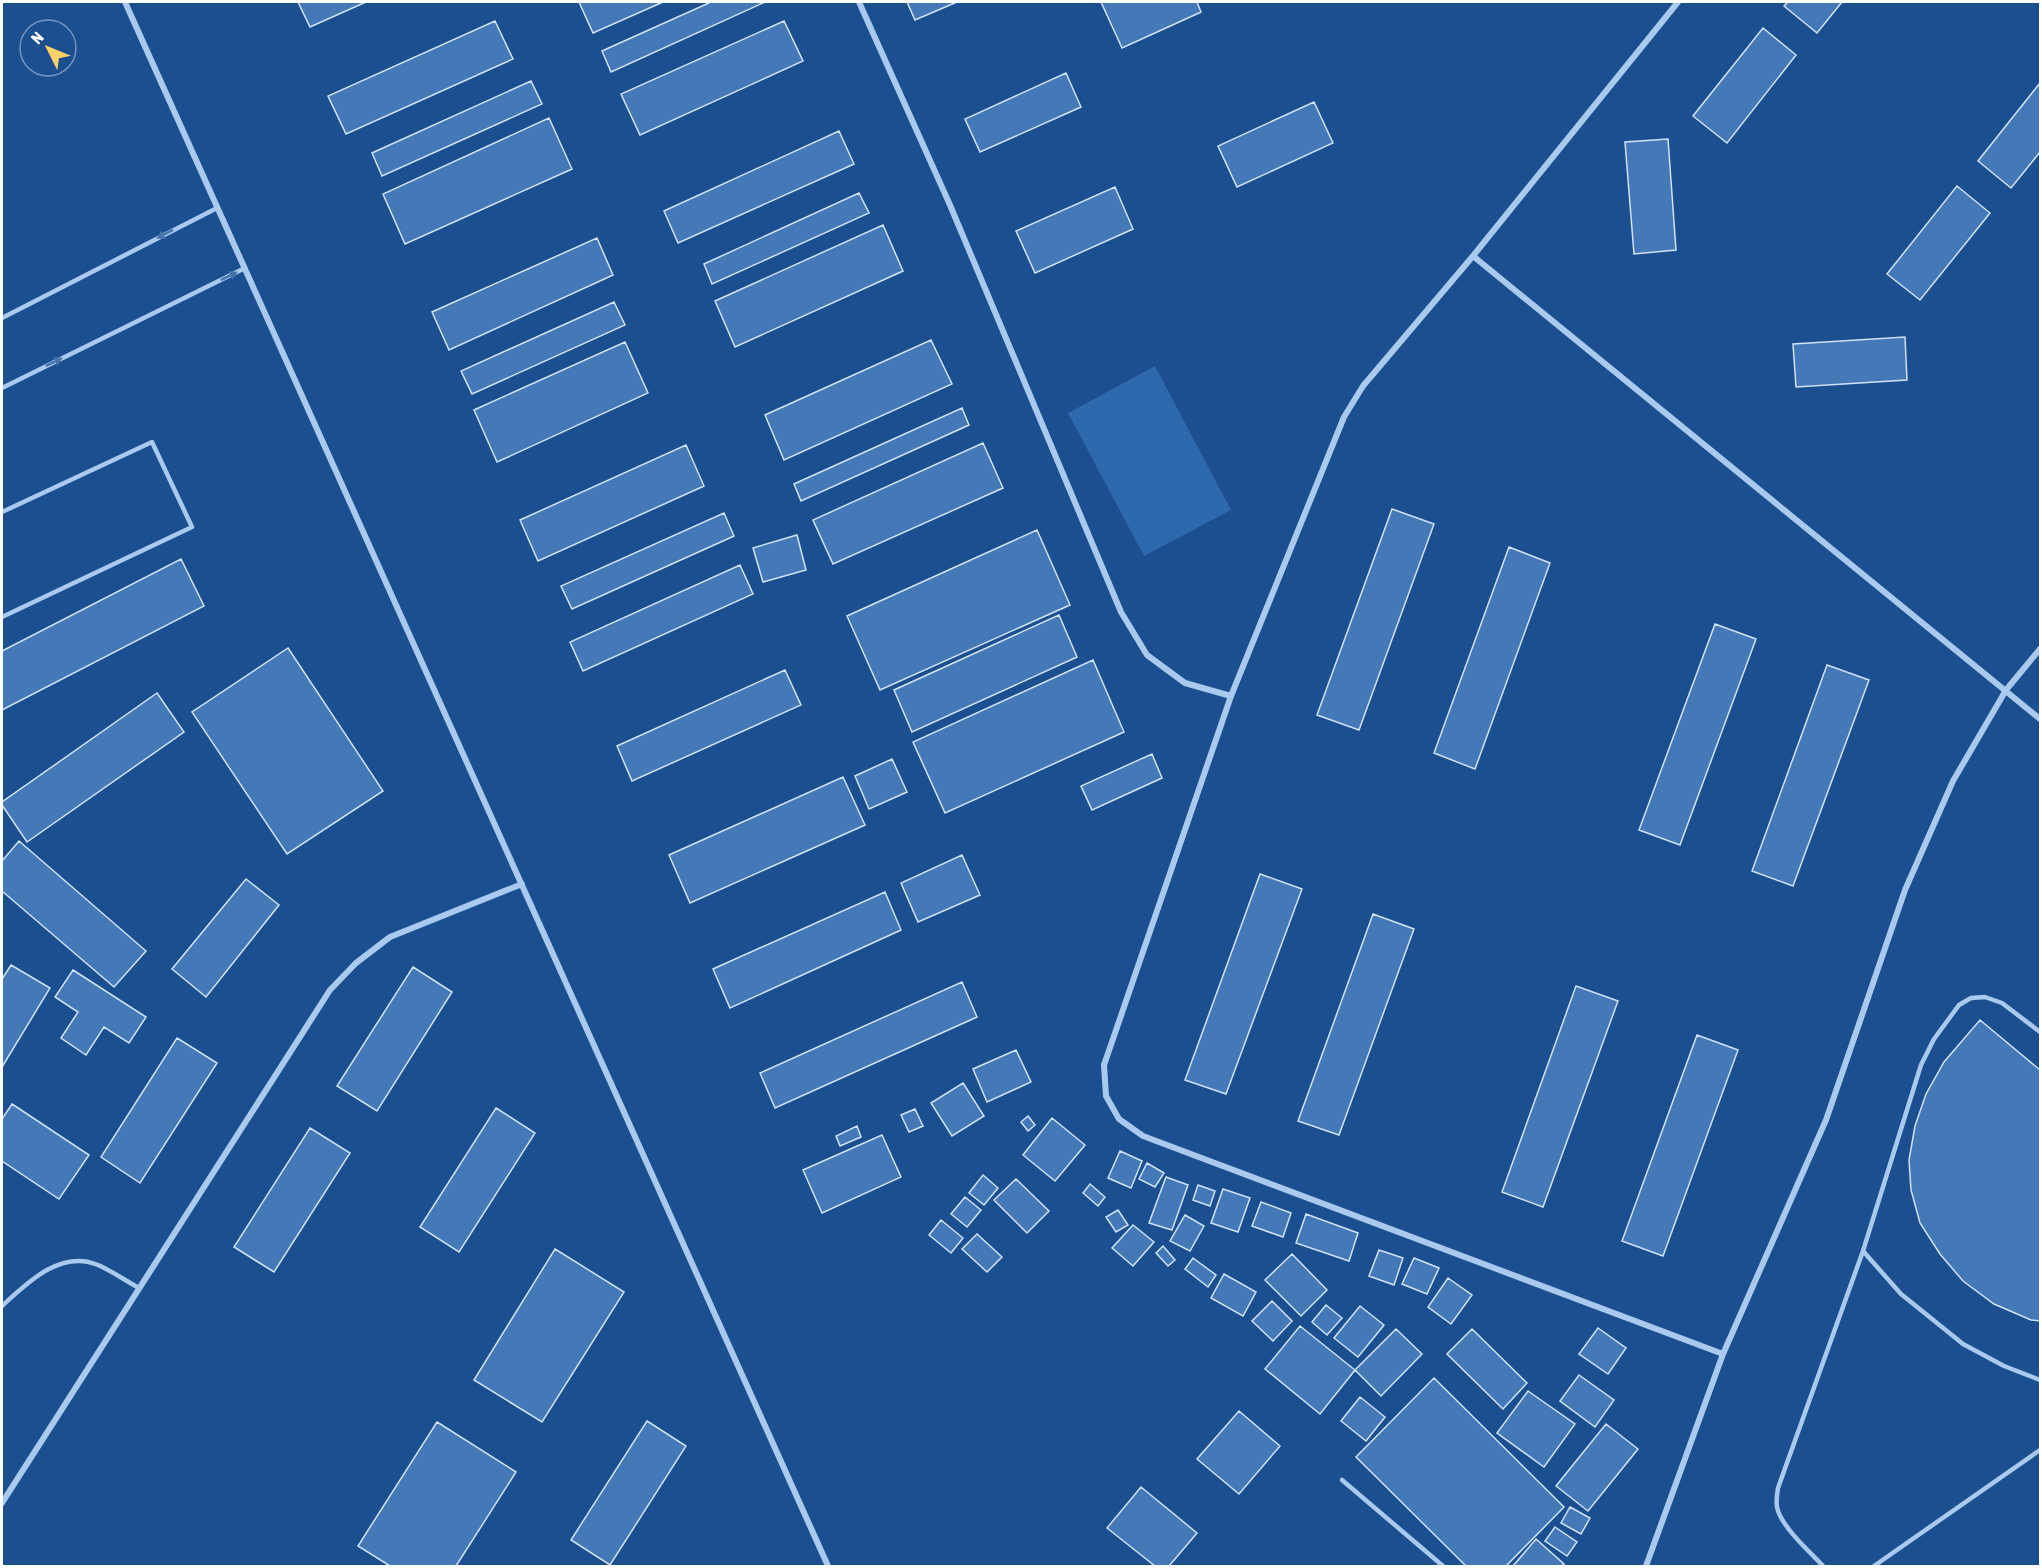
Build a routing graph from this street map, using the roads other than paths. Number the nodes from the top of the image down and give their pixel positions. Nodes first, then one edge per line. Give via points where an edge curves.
1 (124, 2) edge
2 (859, 2) edge
3 (1678, 2) edge
4 (217, 208) junction
5 (1473, 256) junction
6 (245, 268) junction
7 (2, 318) edge
8 (2, 388) edge
9 (2, 510) edge
10 (2, 617) edge
11 (2040, 649) edge
12 (2006, 690) junction
13 (1231, 696) junction
14 (2040, 719) edge
15 (522, 884) junction
16 (2040, 1032) edge
17 (1863, 1251) junction
18 (139, 1288) junction
19 (2, 1306) edge
20 (1723, 1354) junction
21 (2040, 1380) edge
22 (2040, 1450) edge
23 (1342, 1480) dead end
24 (2, 1503) edge
25 (828, 1566) edge
26 (1443, 1566) edge
27 (1647, 1566) edge
28 (1822, 1566) edge
29 (1874, 1566) edge

1 - 4 street
2 - 13 street via 950,205 1121,612 1147,655 1185,683
3 - 5 street
4 - 6 street
4 -> 7 lane
5 - 12 street
5 - 13 street via 1363,386 1344,417
8 -> 6 lane
6 - 15 street
9 - 10 lane via 152,441 192,527
11 - 12 street
12 - 14 street
12 - 20 street via 1953,780 1905,890 1826,1120
13 - 20 street via 1104,1065 1106,1096 1119,1119 1143,1136
15 - 18 street via 390,937 336,983
15 - 25 street
16 - 17 lane via 2002,1003 1985,997 1965,1001 1945,1021 1921,1065
17 - 21 lane via 1901,1294 1963,1344
17 - 28 lane via 1776,1500 1785,1524
18 - 19 lane via 98,1265 79,1260 52,1267
18 - 24 street
20 - 27 street
22 - 29 lane
23 - 26 lane

